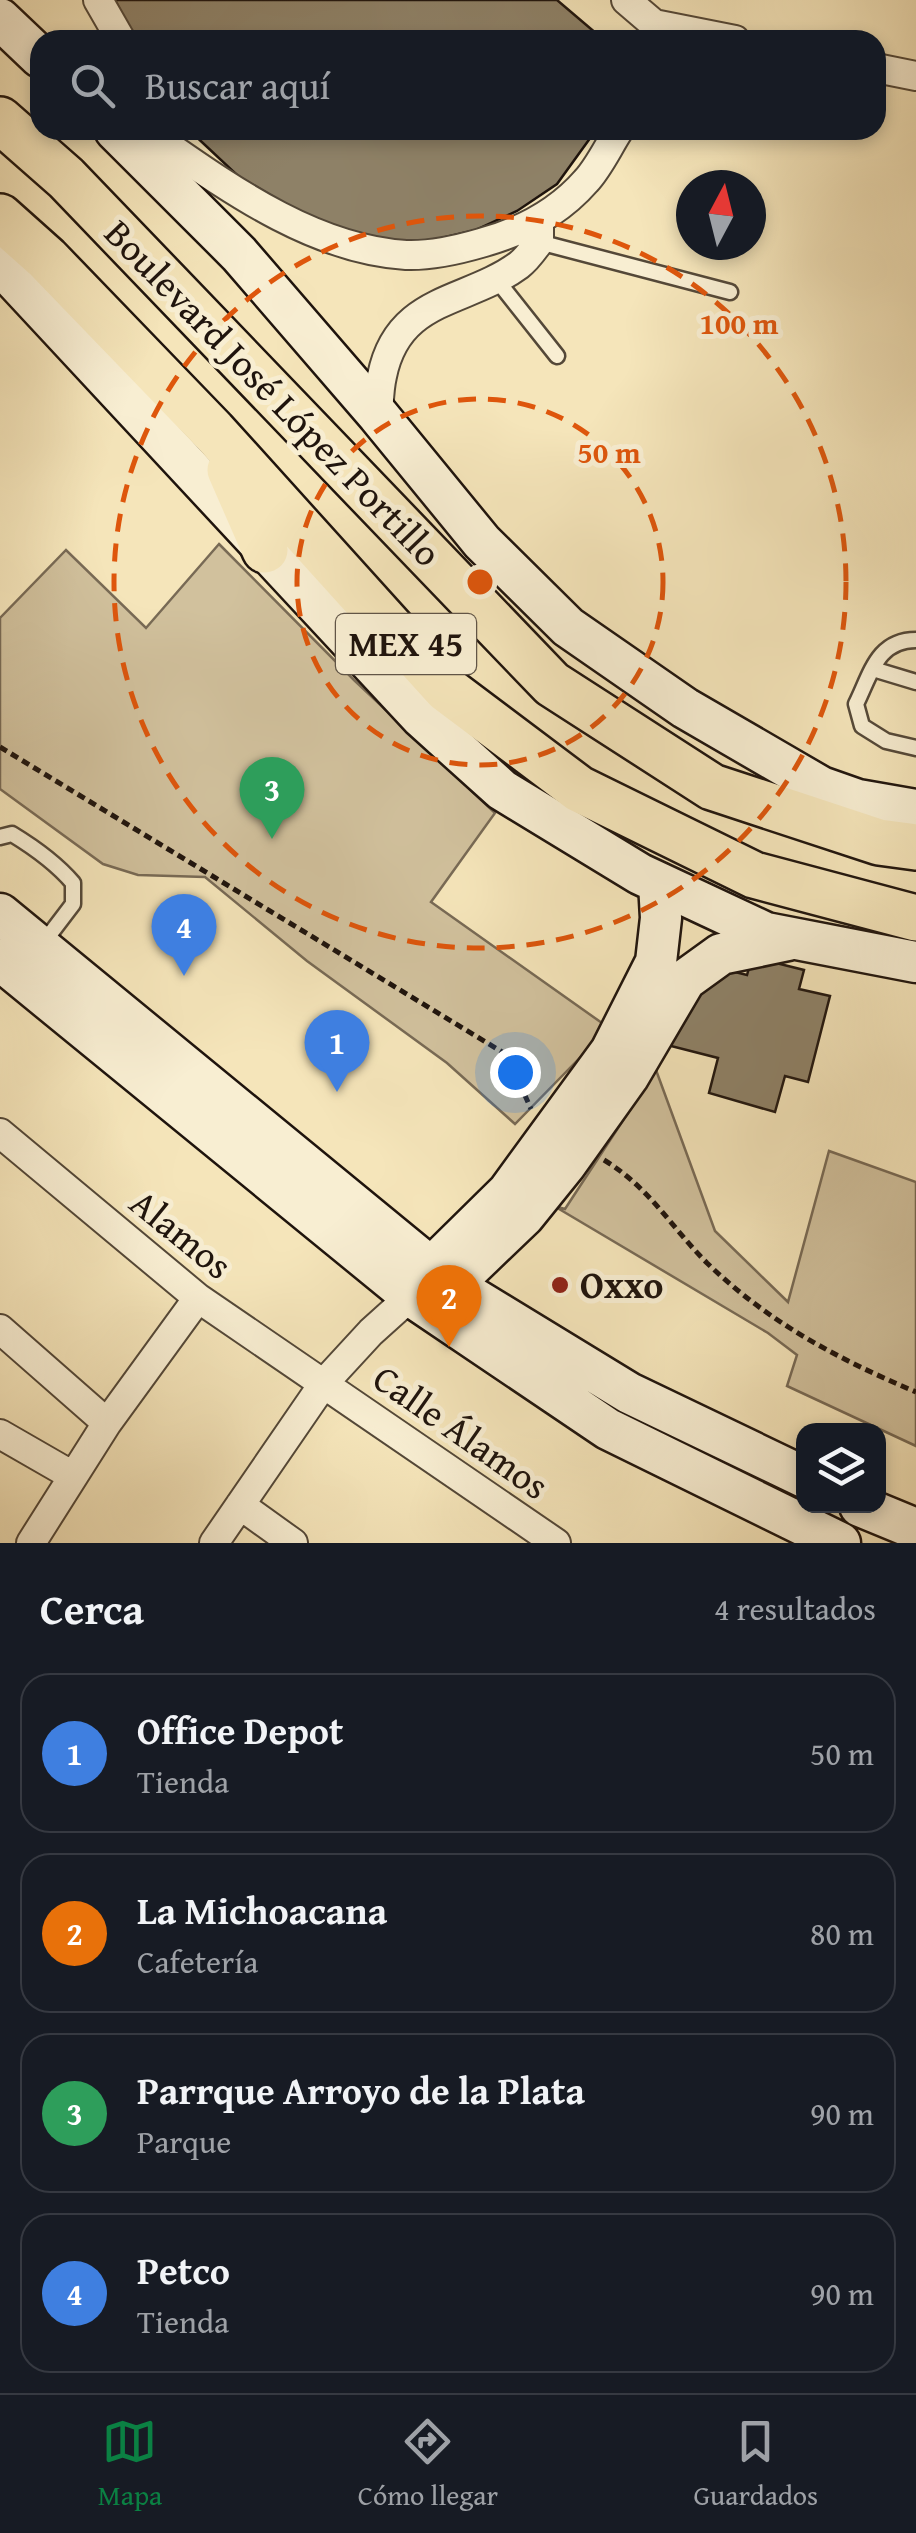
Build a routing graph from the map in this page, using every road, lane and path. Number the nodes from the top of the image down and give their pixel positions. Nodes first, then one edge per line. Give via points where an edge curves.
1 (98, 0) edge
2 (626, 0) edge
3 (0, 19) edge
4 (656, 21) edge
5 (115, 30) edge
6 (693, 30) edge
7 (30, 47) edge
8 (886, 70) edge
9 (916, 76) edge
10 (0, 120) edge
11 (125, 140) edge
12 (160, 140) edge
13 (178, 140) edge
14 (613, 140) edge
15 (190, 161) junction
16 (0, 217) edge
17 (539, 232) junction
18 (0, 264) edge
19 (496, 279) junction
20 (272, 292) junction
21 (730, 292) dead end
22 (557, 356) dead end
23 (100, 396) dead end
24 (378, 415) junction
25 (150, 425) junction
26 (213, 431) junction
27 (265, 550) junction
28 (916, 640) edge
29 (873, 669) junction
30 (916, 682) edge
31 (0, 746) edge
32 (916, 748) edge
33 (916, 810) edge
34 (0, 838) edge
35 (916, 847) edge
36 (658, 883) junction
37 (0, 914) edge
38 (916, 918) edge
39 (792, 940) junction
40 (40, 946) junction
41 (0, 960) edge
42 (916, 962) edge
43 (0, 1133) edge
44 (561, 1147) junction
45 (431, 1282) junction
46 (198, 1298) junction
47 (0, 1330) edge
48 (324, 1382) junction
49 (916, 1392) edge
50 (108, 1424) junction
51 (0, 1434) edge
52 (796, 1472) edge
53 (73, 1476) junction
54 (240, 1506) junction
55 (851, 1513) edge
56 (877, 1513) edge
57 (916, 1529) edge
58 (827, 1533) edge
59 (31, 1543) edge
60 (214, 1543) edge
61 (293, 1543) edge
62 (556, 1543) edge

1 - 5 street
2 - 4 street
3 - 7 street
4 - 6 street
8 - 9 street
10 - 35 main road, Boulevard José López Portillo / MEX 45 via 66,178 552,684 712,787 879,842
11 - 20 street
12 - 15 street
13 - 15 street
14 - 17 street via 586,182
15 - 17 street via 272,212 366,250 452,251
15 - 20 street
16 - 26 main road, Boulevard José López Portillo / MEX 45 via 48,258
17 - 19 street via 522,263
17 - 21 lane
18 - 25 street via 63,345
19 - 22 lane
19 - 24 street via 424,309 396,338 382,375
20 - 24 street
23 - 25 lane via 127,423
24 - 33 street via 482,542 568,627 685,708 822,788
25 - 27 street
26 - 27 main road
26 - 38 main road, Boulevard José López Portillo / MEX 45 via 446,689 580,789 754,875
27 - 36 street via 421,717 502,790
28 - 29 lane via 900,640 881,652
29 - 30 lane
29 - 32 lane via 856,704 862,726 886,742
31 - 44 path via 508,1055 535,1118
34 - 40 lane via 12,834 74,883 73,904
36 - 39 street
36 - 44 street via 656,962
37 - 40 street
39 - 42 street
39 - 44 street via 721,954 685,980 628,1077
40 - 45 street
41 - 45 street
43 - 46 street, Alamos
44 - 45 street via 504,1238
44 - 49 path via 622,1171 706,1262 774,1319 844,1361
45 - 48 street
45 - 52 street via 629,1393
45 - 58 street via 608,1429
46 - 48 street, Alamos
46 - 50 street
47 - 50 street
48 - 54 street
48 - 62 street, Calle Álamos
50 - 53 street
51 - 53 street
53 - 59 street
54 - 60 street
54 - 61 street
55 - 58 street
56 - 57 street

